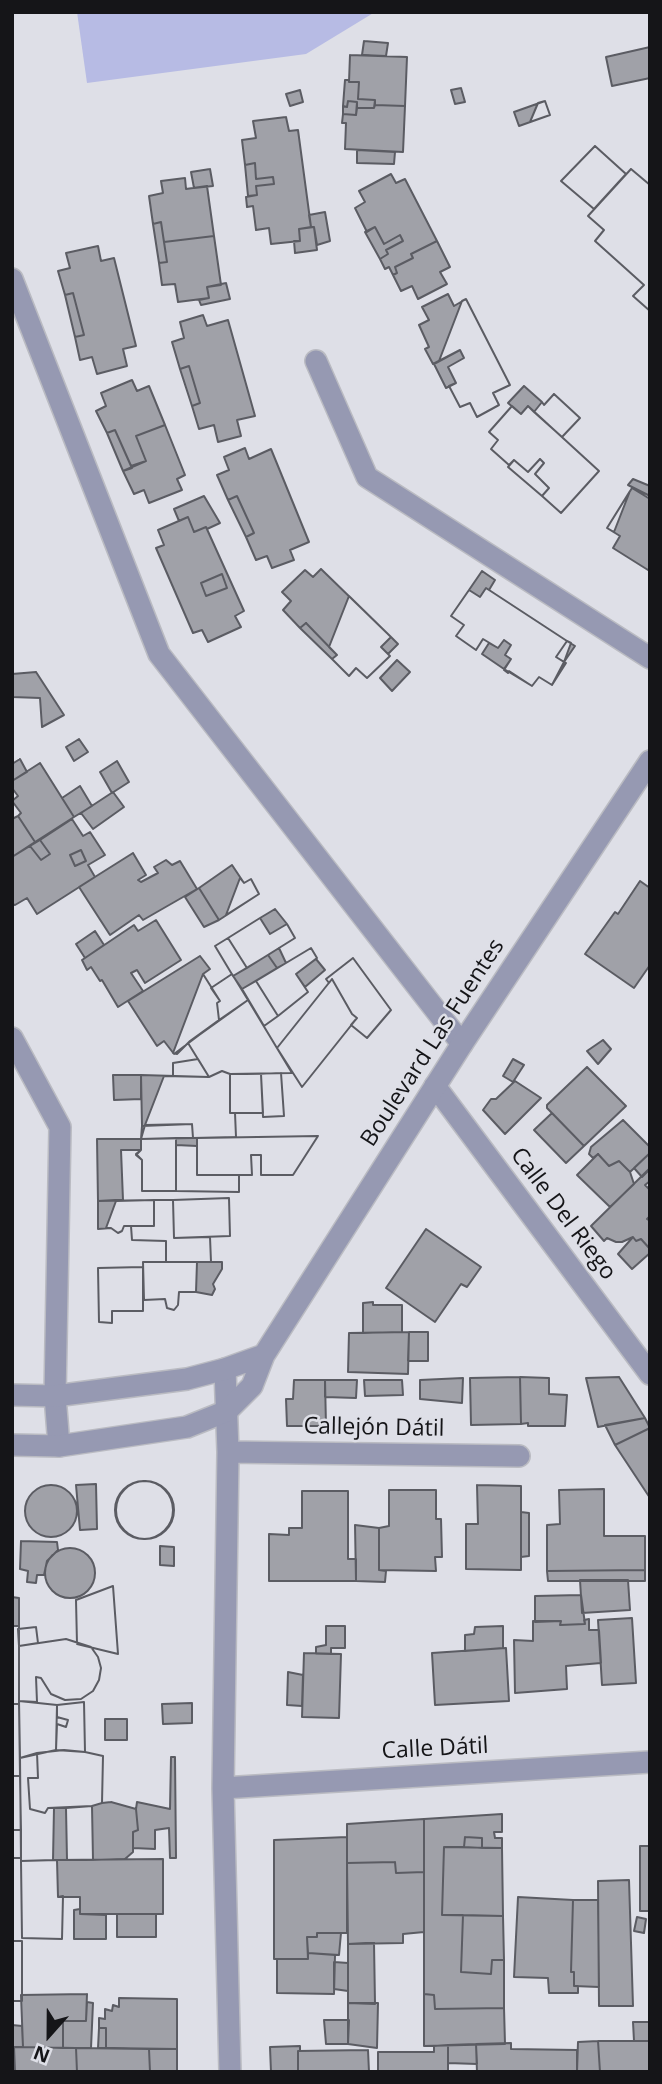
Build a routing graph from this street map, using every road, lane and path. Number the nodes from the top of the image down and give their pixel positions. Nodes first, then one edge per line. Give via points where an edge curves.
1 (12, 279) edge
2 (316, 361) dead end
3 (650, 658) edge
4 (649, 764) edge
5 (12, 1038) edge
6 (462, 1044) junction
7 (435, 1086) junction
8 (264, 1355) junction
9 (225, 1369) junction
10 (650, 1374) edge
11 (12, 1395) edge
12 (55, 1396) junction
13 (227, 1412) junction
14 (12, 1446) edge
15 (59, 1446) junction
16 (228, 1452) junction
17 (519, 1456) dead end
18 (650, 1762) edge
19 (223, 1788) junction
20 (230, 2072) edge

1 - 6 street via 159,654
2 - 3 street via 366,477
4 - 6 street, Boulevard Las Fuentes
5 - 12 street via 60,1127
6 - 7 street, Boulevard Las Fuentes
7 - 8 street, Boulevard Las Fuentes
7 - 10 street, Calle Del Riego
8 - 9 street
8 - 13 street, Boulevard Las Fuentes via 252,1386
9 - 12 street via 187,1379
9 - 13 street
11 - 12 street
12 - 15 street
13 - 15 street, Boulevard Las Fuentes via 187,1427
13 - 16 street
14 - 15 street, Boulevard Las Fuentes
16 - 17 street, Callejón Dátil
16 - 19 street
18 - 19 street, Calle Dátil
19 - 20 street

